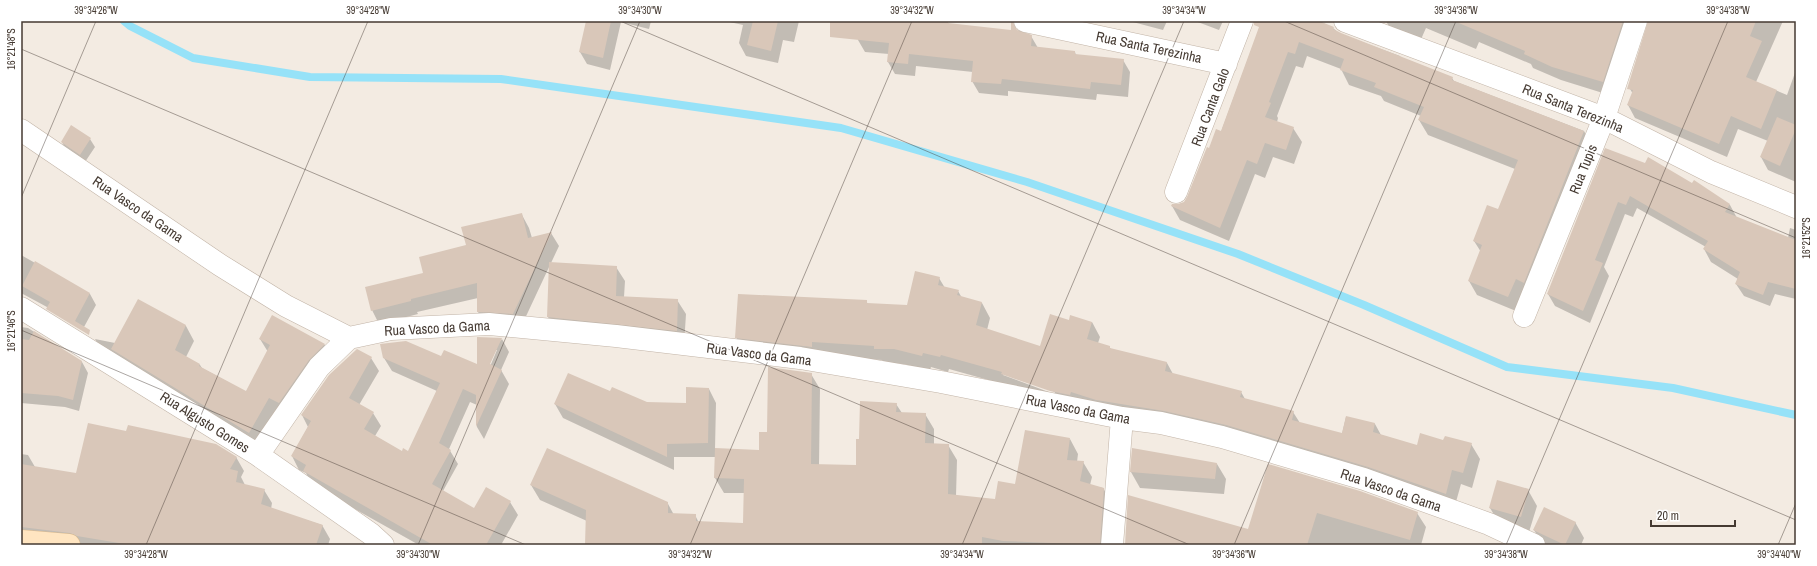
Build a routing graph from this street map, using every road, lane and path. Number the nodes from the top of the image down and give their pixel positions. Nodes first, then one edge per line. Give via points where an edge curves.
1 (1024, 21) edge
2 (1242, 21) edge
3 (1345, 21) edge
4 (1636, 21) edge
5 (1226, 64) junction
6 (1604, 118) junction
7 (21, 130) edge
8 (1176, 192) dead end
9 (1796, 207) edge
10 (21, 308) edge
11 (1524, 316) dead end
12 (349, 338) junction
13 (1122, 418) junction
14 (258, 455) junction
15 (21, 541) edge
16 (69, 545) edge
17 (384, 545) edge
18 (1112, 545) edge
19 (1534, 545) edge

1 - 5 street, Rua Santa Terezinha
2 - 5 street, Rua Canta Galo
3 - 6 street, Rua Santa Terezinha
4 - 6 street, Rua Tupis
5 - 8 street, Rua Canta Galo
6 - 9 street, Rua Santa Terezinha via 1711,172
6 - 11 street, Rua Tupis
7 - 12 street, Rua Vasco da Gama via 240,277 286,306
10 - 14 street, Rua Algusto Gomes
12 - 13 street, Rua Vasco da Gama via 391,329 489,324 616,336 800,358 941,382
12 - 14 street via 319,367
13 - 18 street
13 - 19 street, Rua Vasco da Gama via 1161,422 1222,437 1364,479 1489,524
14 - 17 street, Rua Algusto Gomes
15 - 16 street

